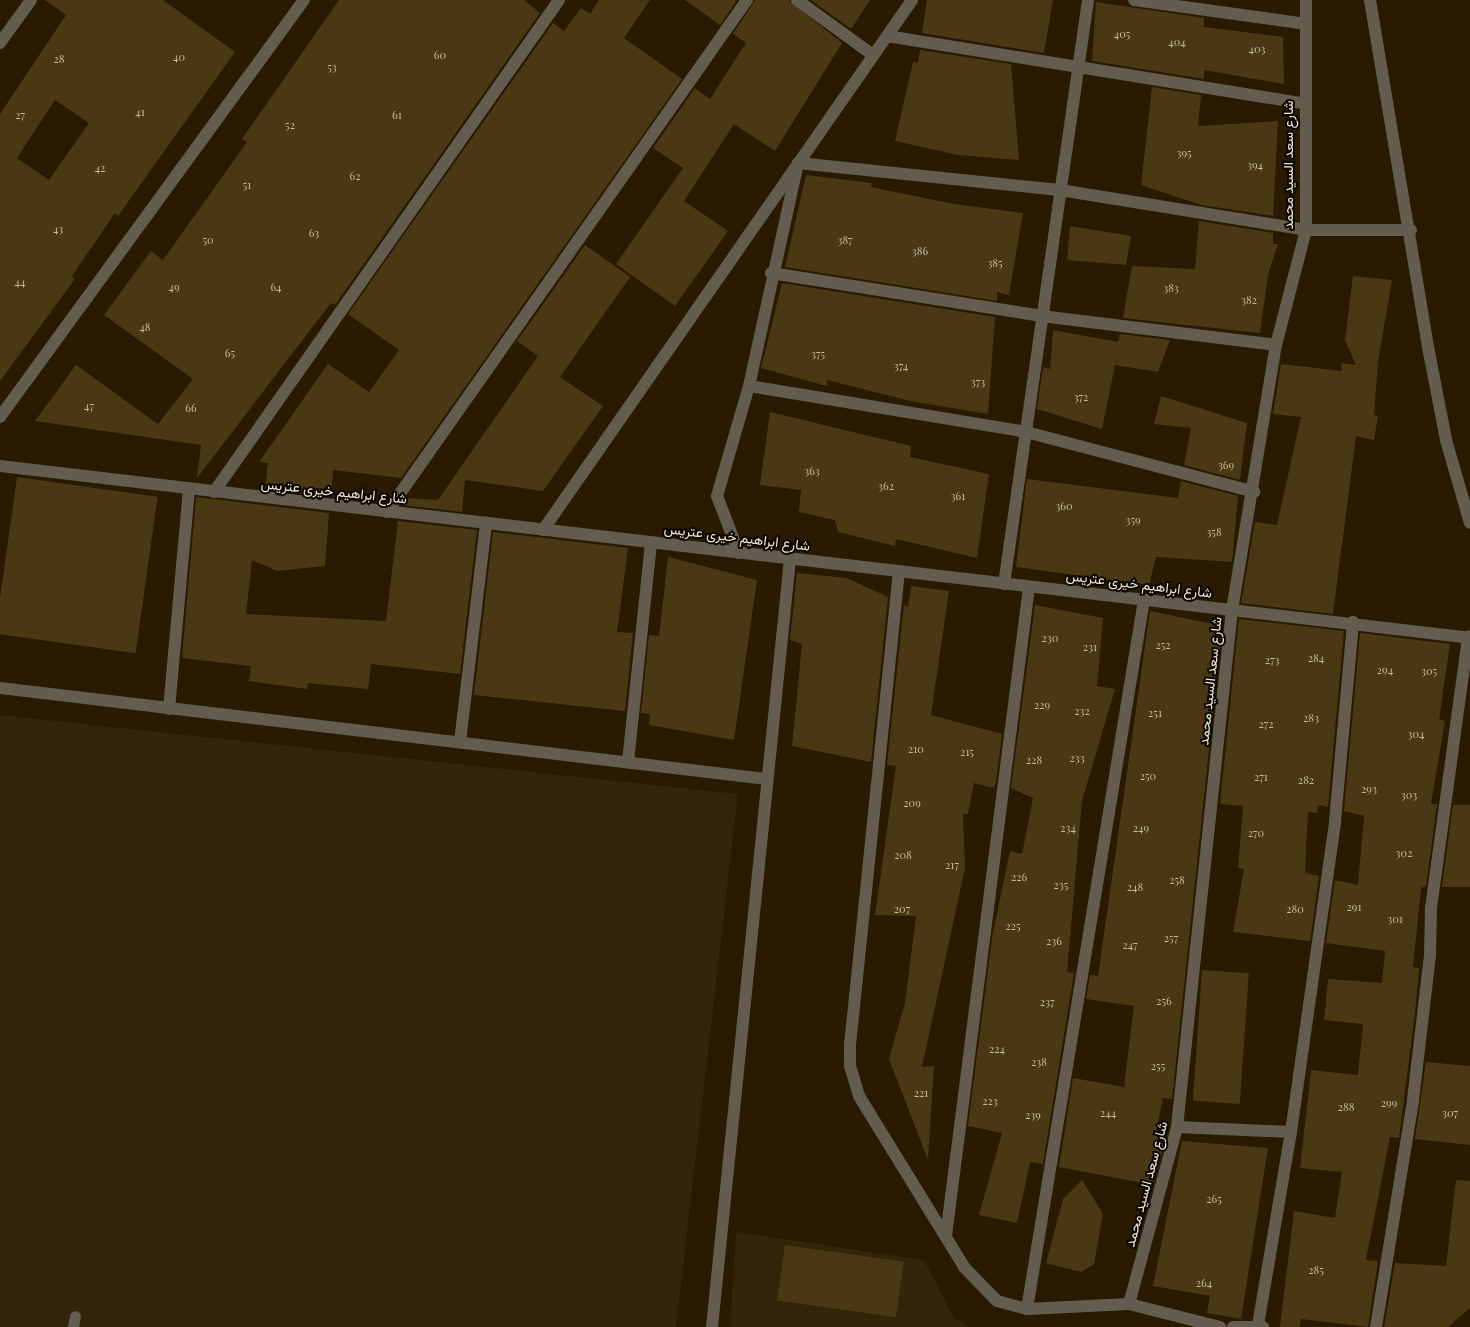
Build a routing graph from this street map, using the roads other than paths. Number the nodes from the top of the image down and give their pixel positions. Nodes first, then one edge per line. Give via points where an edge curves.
1 (31, 0) edge
2 (304, 0) edge
3 (559, 0) edge
4 (747, 0) edge
5 (797, 0) edge
6 (912, 0) edge
7 (1088, 0) edge
8 (1134, 0) edge
9 (1306, 0) edge
10 (1370, 0) edge
11 (1306, 24) junction
12 (886, 36) junction
13 (0, 43) edge
14 (873, 55) junction
15 (1077, 67) junction
16 (1302, 103) junction
17 (798, 163) junction
18 (1060, 190) junction
19 (1306, 230) junction
20 (1411, 230) junction
21 (771, 273) junction
22 (1041, 316) junction
23 (1276, 345) junction
24 (749, 386) junction
25 (0, 417) edge
26 (1026, 432) junction
27 (0, 466) edge
28 (189, 489) junction
29 (214, 492) junction
30 (1254, 492) junction
31 (387, 512) junction
32 (486, 523) junction
33 (1470, 523) edge
34 (543, 530) junction
35 (652, 542) junction
36 (739, 552) junction
37 (790, 558) junction
38 (899, 571) junction
39 (1004, 584) junction
40 (1030, 587) junction
41 (1144, 600) junction
42 (1232, 610) junction
43 (1353, 622) junction
44 (1469, 638) edge
45 (0, 688) edge
46 (169, 709) junction
47 (460, 742) junction
48 (628, 762) junction
49 (766, 779) junction
50 (1177, 1127) junction
51 (1291, 1132) junction
52 (946, 1236) junction
53 (1130, 1304) junction
54 (1027, 1309) junction
55 (1260, 1326) edge
56 (712, 1327) edge
57 (1220, 1327) edge
58 (1233, 1327) edge
59 (1376, 1327) edge

1 - 13 street
2 - 25 street
3 - 29 street
4 - 31 street
5 - 14 street
6 - 12 street
7 - 15 street
8 - 11 street
9 - 11 street, شارع سعد السيد محمد
10 - 20 street
11 - 16 street, شارع سعد السيد محمد
12 - 14 street
12 - 15 street
14 - 17 street
15 - 16 street
15 - 18 street
16 - 19 street, شارع سعد السيد محمد
17 - 18 street
17 - 21 street
17 - 34 street
18 - 19 street
18 - 22 street
19 - 20 street
19 - 23 street, شارع سعد السيد محمد
20 - 33 street via 1446,440
21 - 22 street
21 - 24 street
22 - 23 street
22 - 26 street
23 - 30 street, شارع سعد السيد محمد
24 - 26 street
24 - 36 street via 717,496
26 - 30 street
26 - 39 street
27 - 28 street, شارع ابراهيم خيرى عتريس
28 - 29 street, شارع ابراهيم خيرى عتريس
28 - 46 street
29 - 31 street, شارع ابراهيم خيرى عتريس
30 - 42 street, شارع سعد السيد محمد
31 - 32 street, شارع ابراهيم خيرى عتريس
32 - 34 street, شارع ابراهيم خيرى عتريس
32 - 47 street
34 - 35 street, شارع ابراهيم خيرى عتريس
35 - 36 street, شارع ابراهيم خيرى عتريس
35 - 48 street
36 - 37 street, شارع ابراهيم خيرى عتريس
37 - 38 street, شارع ابراهيم خيرى عتريس
37 - 49 street
38 - 39 street, شارع ابراهيم خيرى عتريس
38 - 52 street via 850,1066 859,1096
39 - 40 street, شارع ابراهيم خيرى عتريس
40 - 41 street, شارع ابراهيم خيرى عتريس
40 - 52 street
41 - 42 street, شارع ابراهيم خيرى عتريس
41 - 54 street
42 - 43 street, شارع ابراهيم خيرى عتريس
42 - 50 street, شارع سعد السيد محمد
43 - 44 street, شارع ابراهيم خيرى عتريس
43 - 51 street via 1335,821
44 - 59 street via 1431,908 1430,956 1413,1100
45 - 46 street
46 - 47 street
47 - 48 street
48 - 49 street
49 - 56 street
50 - 51 street
50 - 53 street, شارع سعد السيد محمد
51 - 55 street
52 - 54 street via 964,1266 997,1301
53 - 54 street
53 - 57 street
55 - 58 street

